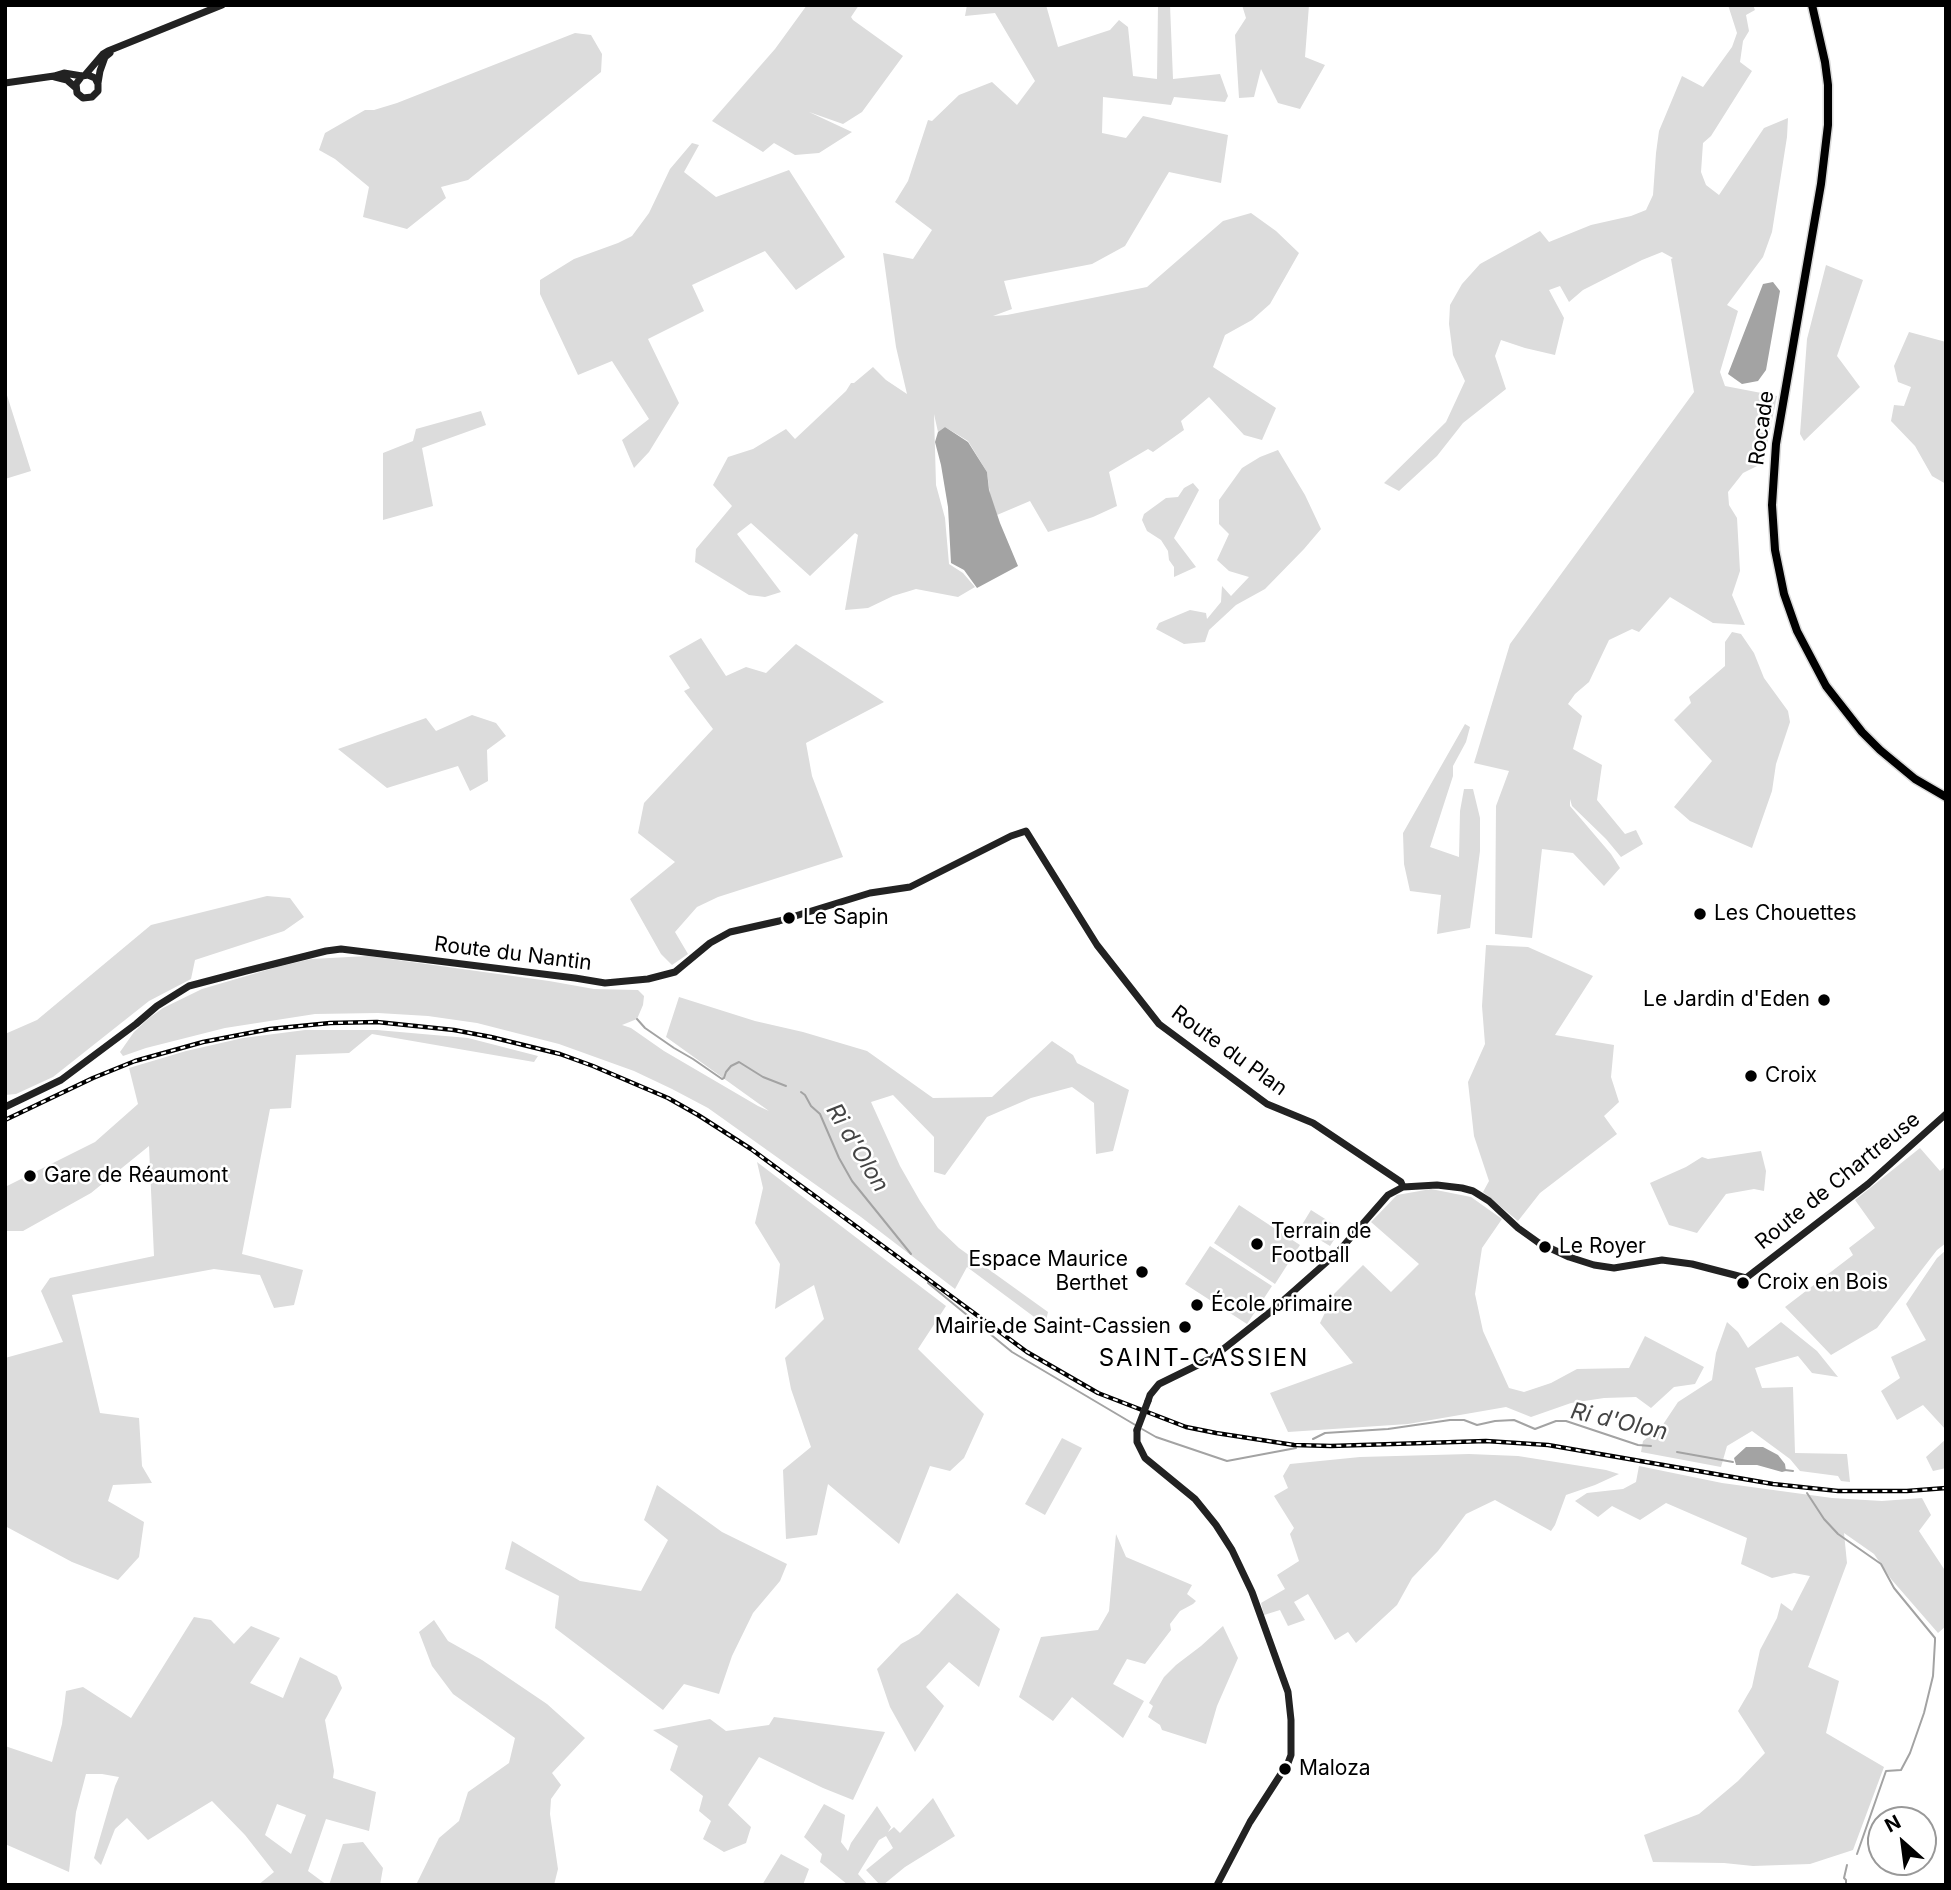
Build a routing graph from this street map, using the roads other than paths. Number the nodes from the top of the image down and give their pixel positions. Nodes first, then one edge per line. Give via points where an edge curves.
1 (222, 5) edge
2 (1812, 5) edge
3 (115, 49) junction
4 (54, 76) junction
5 (84, 76) junction
6 (5, 83) edge
7 (98, 83) junction
8 (75, 87) junction
9 (1946, 797) edge
10 (1026, 831) joint
11 (5, 1107) edge
12 (1946, 1114) edge
13 (1403, 1188) junction
14 (1217, 1885) edge

1 - 3 main road
2 - 9 main road, Rocade via 1825,62 1828,125 1776,444 1775,550 1797,631 1826,686 1880,750
3 - 5 main road via 103,54
3 - 7 main road via 105,58
4 - 5 main road
4 - 6 main road
4 - 8 main road
5 - 7 main road
5 - 8 main road
7 - 8 main road via 95,95 88,98 80,96
10 - 11 main road, Route du Nantin via 911,887 870,893 730,932 675,972 648,979 606,984 341,949 189,986 61,1080
10 - 13 main road, Route du Plan via 1097,944 1159,1024 1267,1104 1313,1123 1401,1182
12 - 13 main road, Route de Chartreuse via 1868,1184 1746,1278 1676,1261 1614,1268 1594,1265 1545,1247 1473,1191 1437,1185
13 - 14 main road, bridge via 1388,1195 1338,1252 1269,1313 1212,1358 1159,1384 1137,1430 1145,1458 1195,1499 1232,1550 1288,1692 1289,1760

